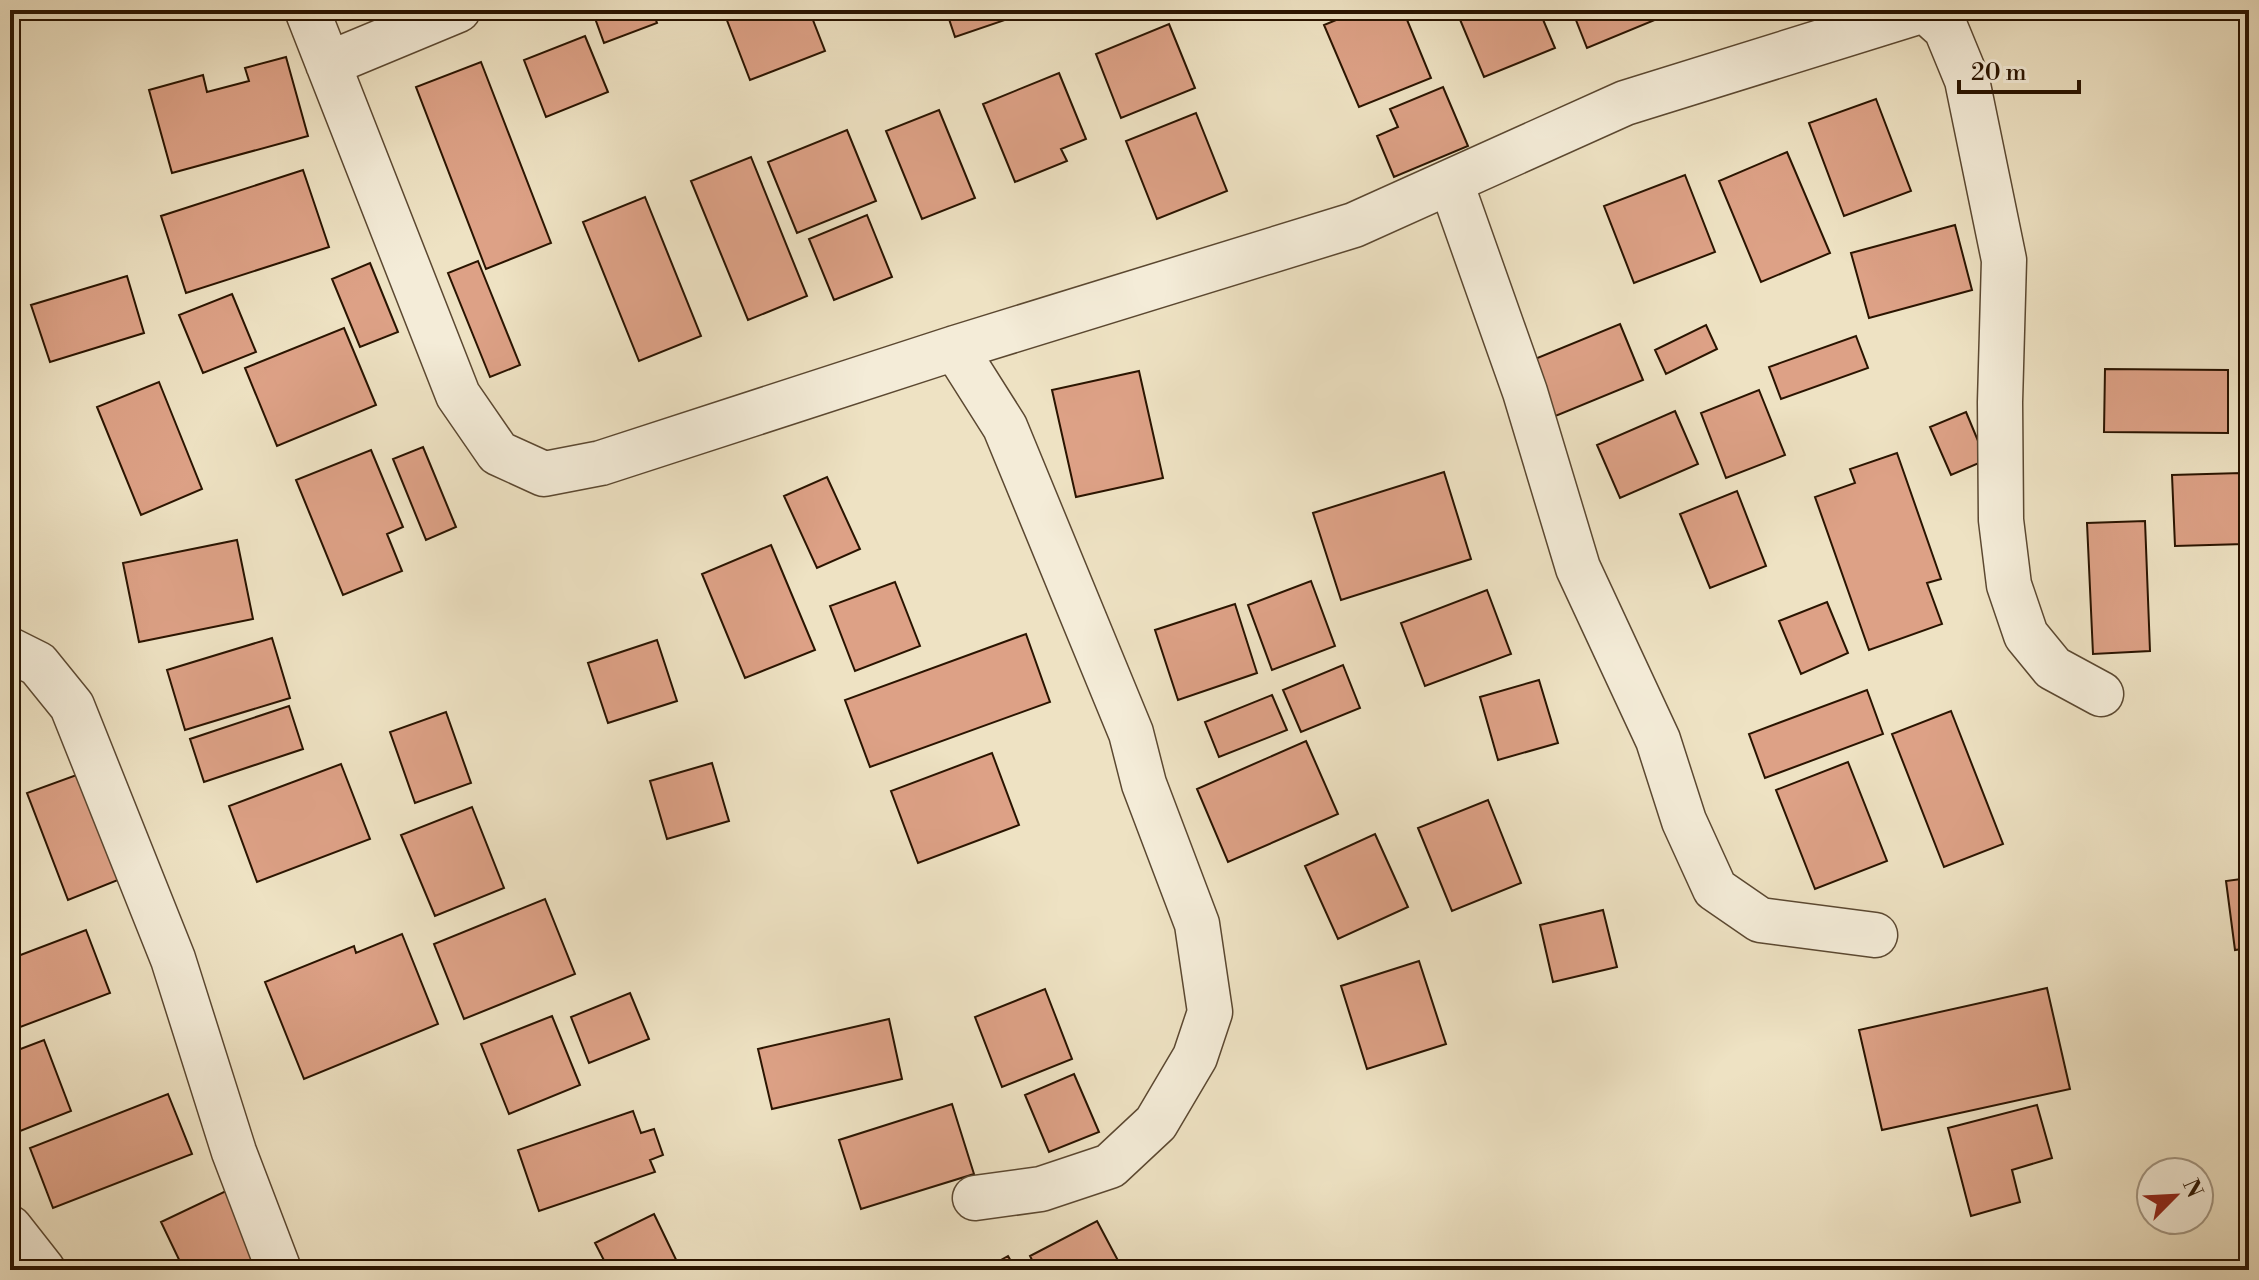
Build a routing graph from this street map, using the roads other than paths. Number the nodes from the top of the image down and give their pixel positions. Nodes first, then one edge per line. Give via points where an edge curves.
1 (307, 10) edge
2 (458, 10) edge
3 (1925, 10) edge
4 (328, 64) junction
5 (1451, 183) junction
6 (955, 348) junction
7 (10, 650) edge
8 (2101, 694) dead end
9 (1875, 935) dead end
10 (975, 1198) dead end
11 (10, 1228) edge
12 (43, 1270) edge
13 (279, 1270) edge

1 - 4 street
2 - 4 street
3 - 5 street via 1625,103
3 - 8 street via 1946,29 1967,80 2004,260 2001,520 2009,585 2026,635 2053,668
4 - 6 street via 458,395 498,453 544,474 601,463
5 - 6 street via 1354,225
5 - 9 street via 1525,392 1578,568 1658,740 1684,821 1715,889 1760,920
6 - 10 street via 1005,427 1131,733 1144,784 1197,924 1210,1012 1195,1057 1156,1123 1110,1166 1041,1189
7 - 13 street via 38,664 72,706 173,959 234,1152
11 - 12 street

